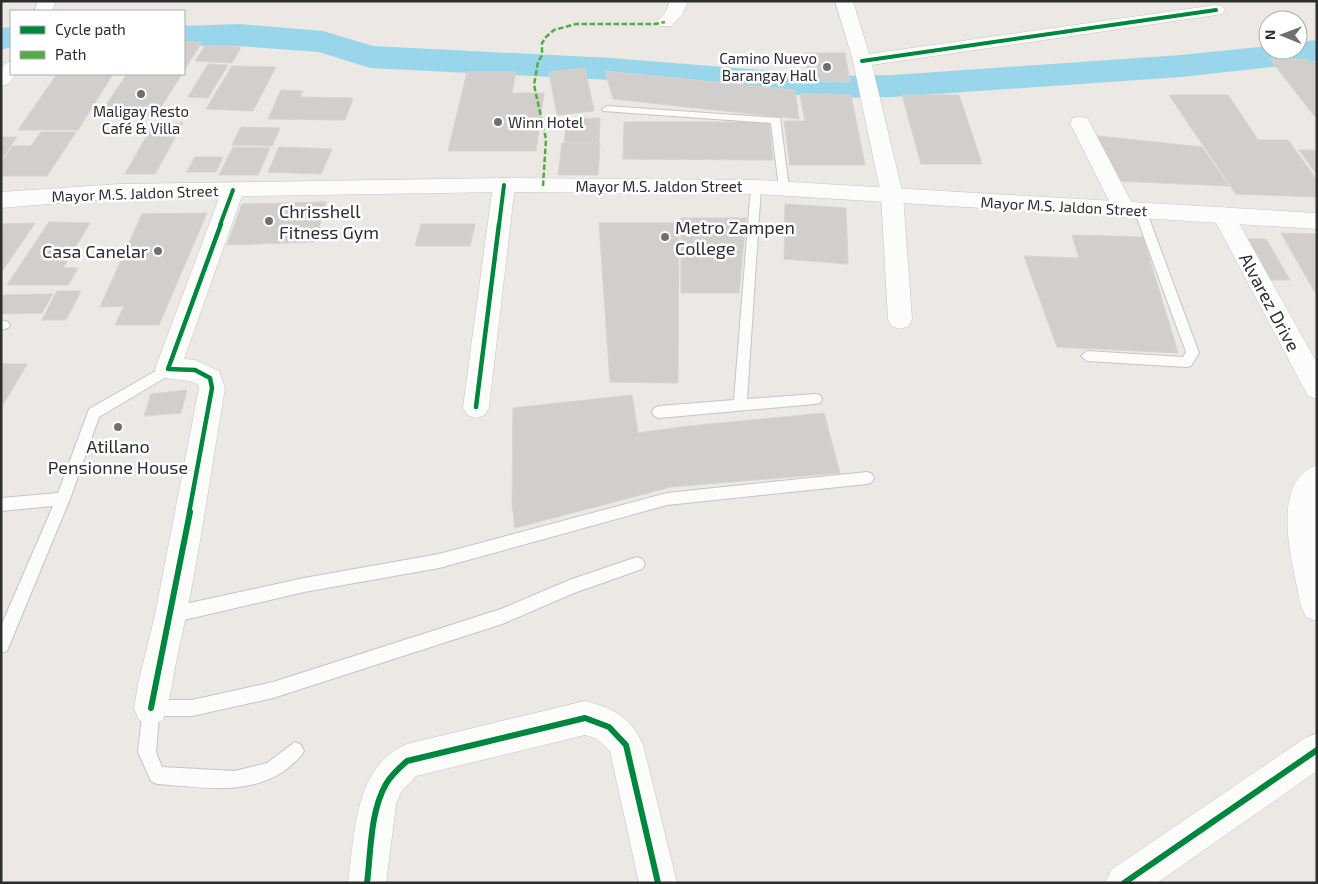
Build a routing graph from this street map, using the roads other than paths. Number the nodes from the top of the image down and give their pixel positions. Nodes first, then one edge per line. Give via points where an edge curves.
1 (679, 1) edge
2 (844, 1) edge
3 (1216, 10) dead end
4 (665, 22) dead end
5 (862, 61) junction
6 (10, 68) edge
7 (1, 80) edge
8 (607, 109) dead end
9 (1080, 123) dead end
10 (504, 185) junction
11 (756, 186) junction
12 (784, 188) junction
13 (233, 190) junction
14 (892, 195) junction
15 (1, 200) edge
16 (1132, 210) junction
17 (1223, 215) junction
18 (1317, 221) edge
19 (900, 319) dead end
20 (1087, 356) dead end
21 (168, 369) junction
22 (1317, 388) edge
23 (815, 399) dead end
24 (740, 405) junction
25 (476, 407) dead end
26 (659, 412) dead end
27 (1317, 476) edge
28 (867, 478) dead end
29 (63, 499) junction
30 (1, 505) edge
31 (637, 564) dead end
32 (1317, 606) edge
33 (171, 615) junction
34 (1, 645) edge
35 (151, 708) junction
36 (1317, 750) edge
37 (295, 751) dead end
38 (367, 883) edge
39 (658, 883) edge
40 (1124, 883) edge

1 - 4 street via 673,15
2 - 5 street
3 - 5 street
5 - 14 street
6 - 7 street
8 - 12 lane via 776,120
9 - 16 street
10 - 11 street, Mayor M.S. Jaldon Street
10 - 13 street, Mayor M.S. Jaldon Street
10 - 25 street
11 - 12 street, Mayor M.S. Jaldon Street
11 - 24 lane
12 - 14 street, Mayor M.S. Jaldon Street
13 - 15 street, Mayor M.S. Jaldon Street via 120,191
13 - 21 street
14 - 16 street, Mayor M.S. Jaldon Street
14 - 19 street
16 - 17 street, Mayor M.S. Jaldon Street
16 - 20 lane via 1193,353 1186,362
17 - 18 street, Mayor M.S. Jaldon Street
17 - 22 street, Alvarez Drive
21 - 29 lane via 94,413
21 - 33 street via 195,370 210,378 212,388
23 - 24 lane
24 - 26 lane
27 - 32 street via 1304,494 1301,524
28 - 33 lane via 667,499 439,561 304,585
29 - 30 lane
29 - 34 lane
31 - 35 lane via 502,616 273,690 192,708
33 - 35 street
35 - 37 lane via 147,752 156,775 236,780 271,770
36 - 40 street
38 - 39 street via 378,806 385,785 407,761 585,718 606,723 619,732 626,745

